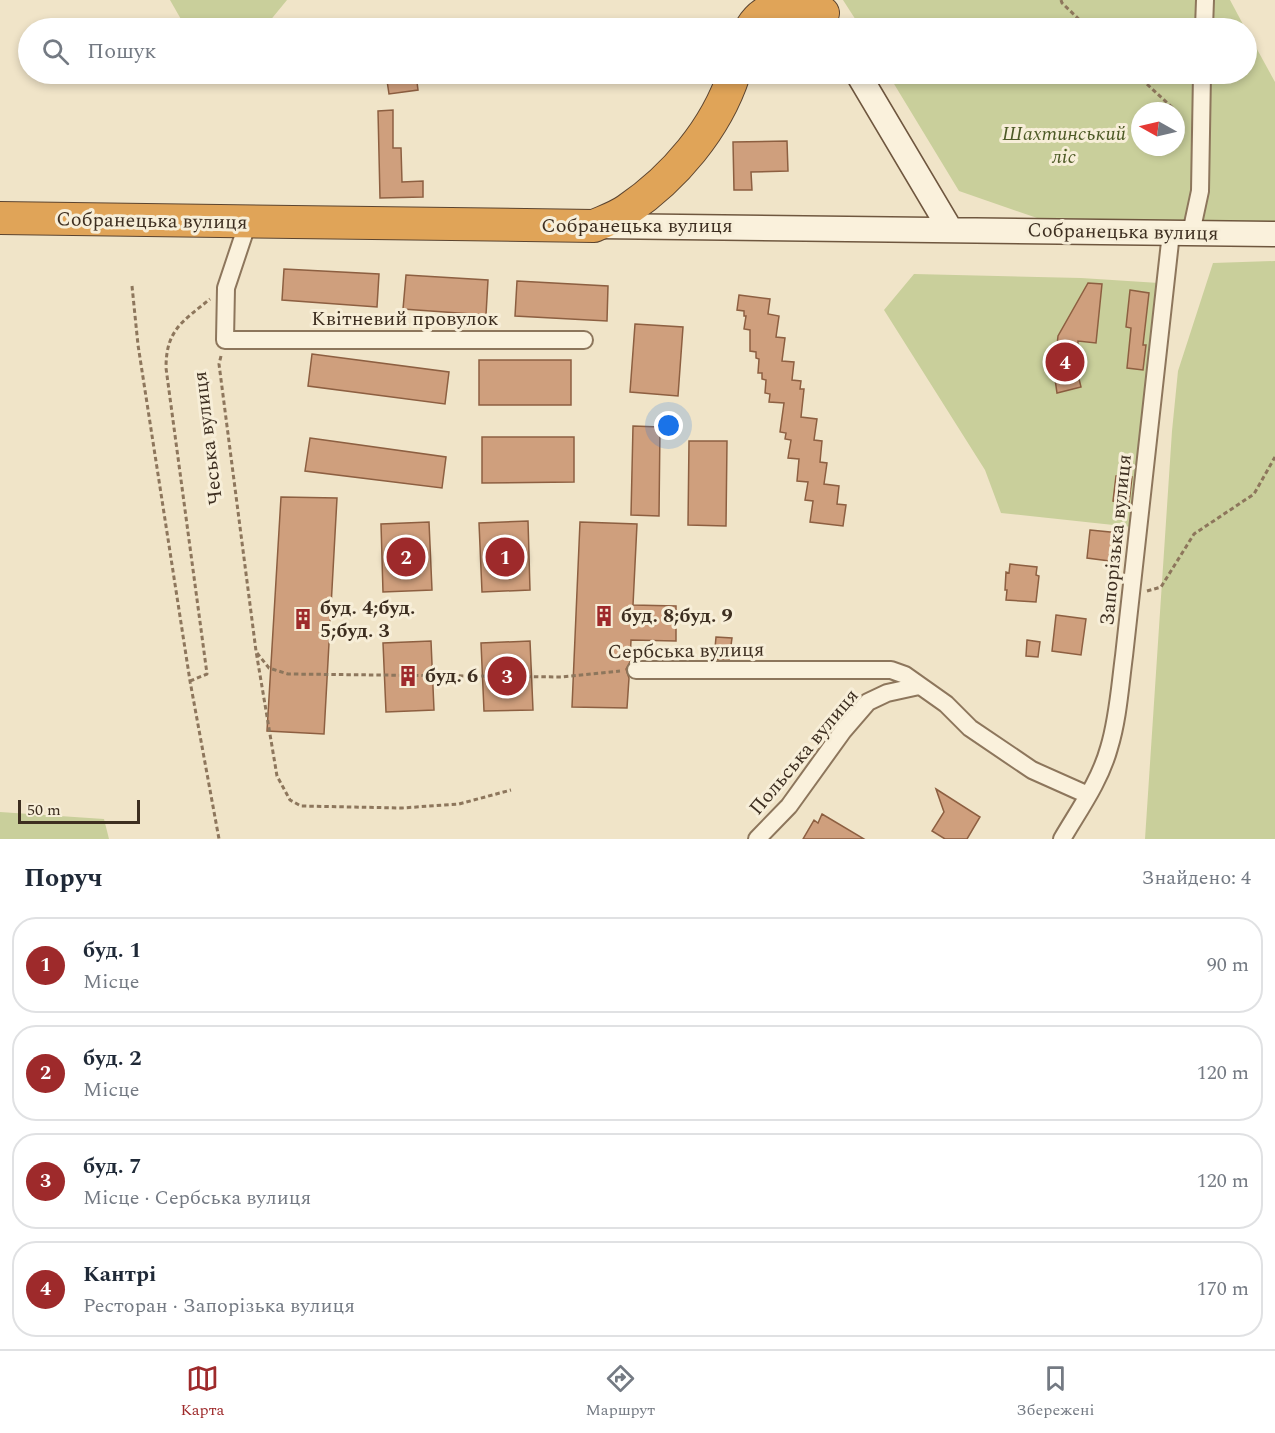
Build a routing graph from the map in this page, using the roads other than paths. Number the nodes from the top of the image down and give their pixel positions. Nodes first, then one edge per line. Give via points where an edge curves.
1 (750, 0) edge
2 (1205, 0) edge
3 (823, 14) edge
4 (747, 18) edge
5 (759, 18) edge
6 (1204, 18) edge
7 (729, 84) edge
8 (864, 84) edge
9 (1202, 84) edge
10 (0, 218) edge
11 (248, 222) junction
12 (594, 226) junction
13 (950, 229) junction
14 (1181, 233) junction
15 (1275, 234) edge
16 (584, 340) dead end
17 (636, 670) road end
18 (919, 686) junction
19 (1088, 795) junction
20 (757, 839) edge
21 (1062, 839) edge

1 - 4 highway
2 - 6 street
3 - 5 highway via 779,6
7 - 12 highway via 713,119 680,165 625,211
8 - 13 main road
9 - 14 street, Запорізька вулиця via 1200,191
10 - 11 highway, Собранецька вулиця
11 - 12 highway, Собранецька вулиця
11 - 16 street, Квітневий провулок via 226,288 225,340
12 - 13 main road, Собранецька вулиця
13 - 14 main road, Собранецька вулиця
14 - 15 main road, Собранецька вулиця
14 - 19 street, Запорізька вулиця via 1109,748
17 - 18 street, Сербська вулиця via 891,670
18 - 19 street, Сербська вулиця via 946,704 970,728 1032,770
18 - 20 street, Польська вулиця via 868,702 789,807
19 - 21 street, Запорізька вулиця

